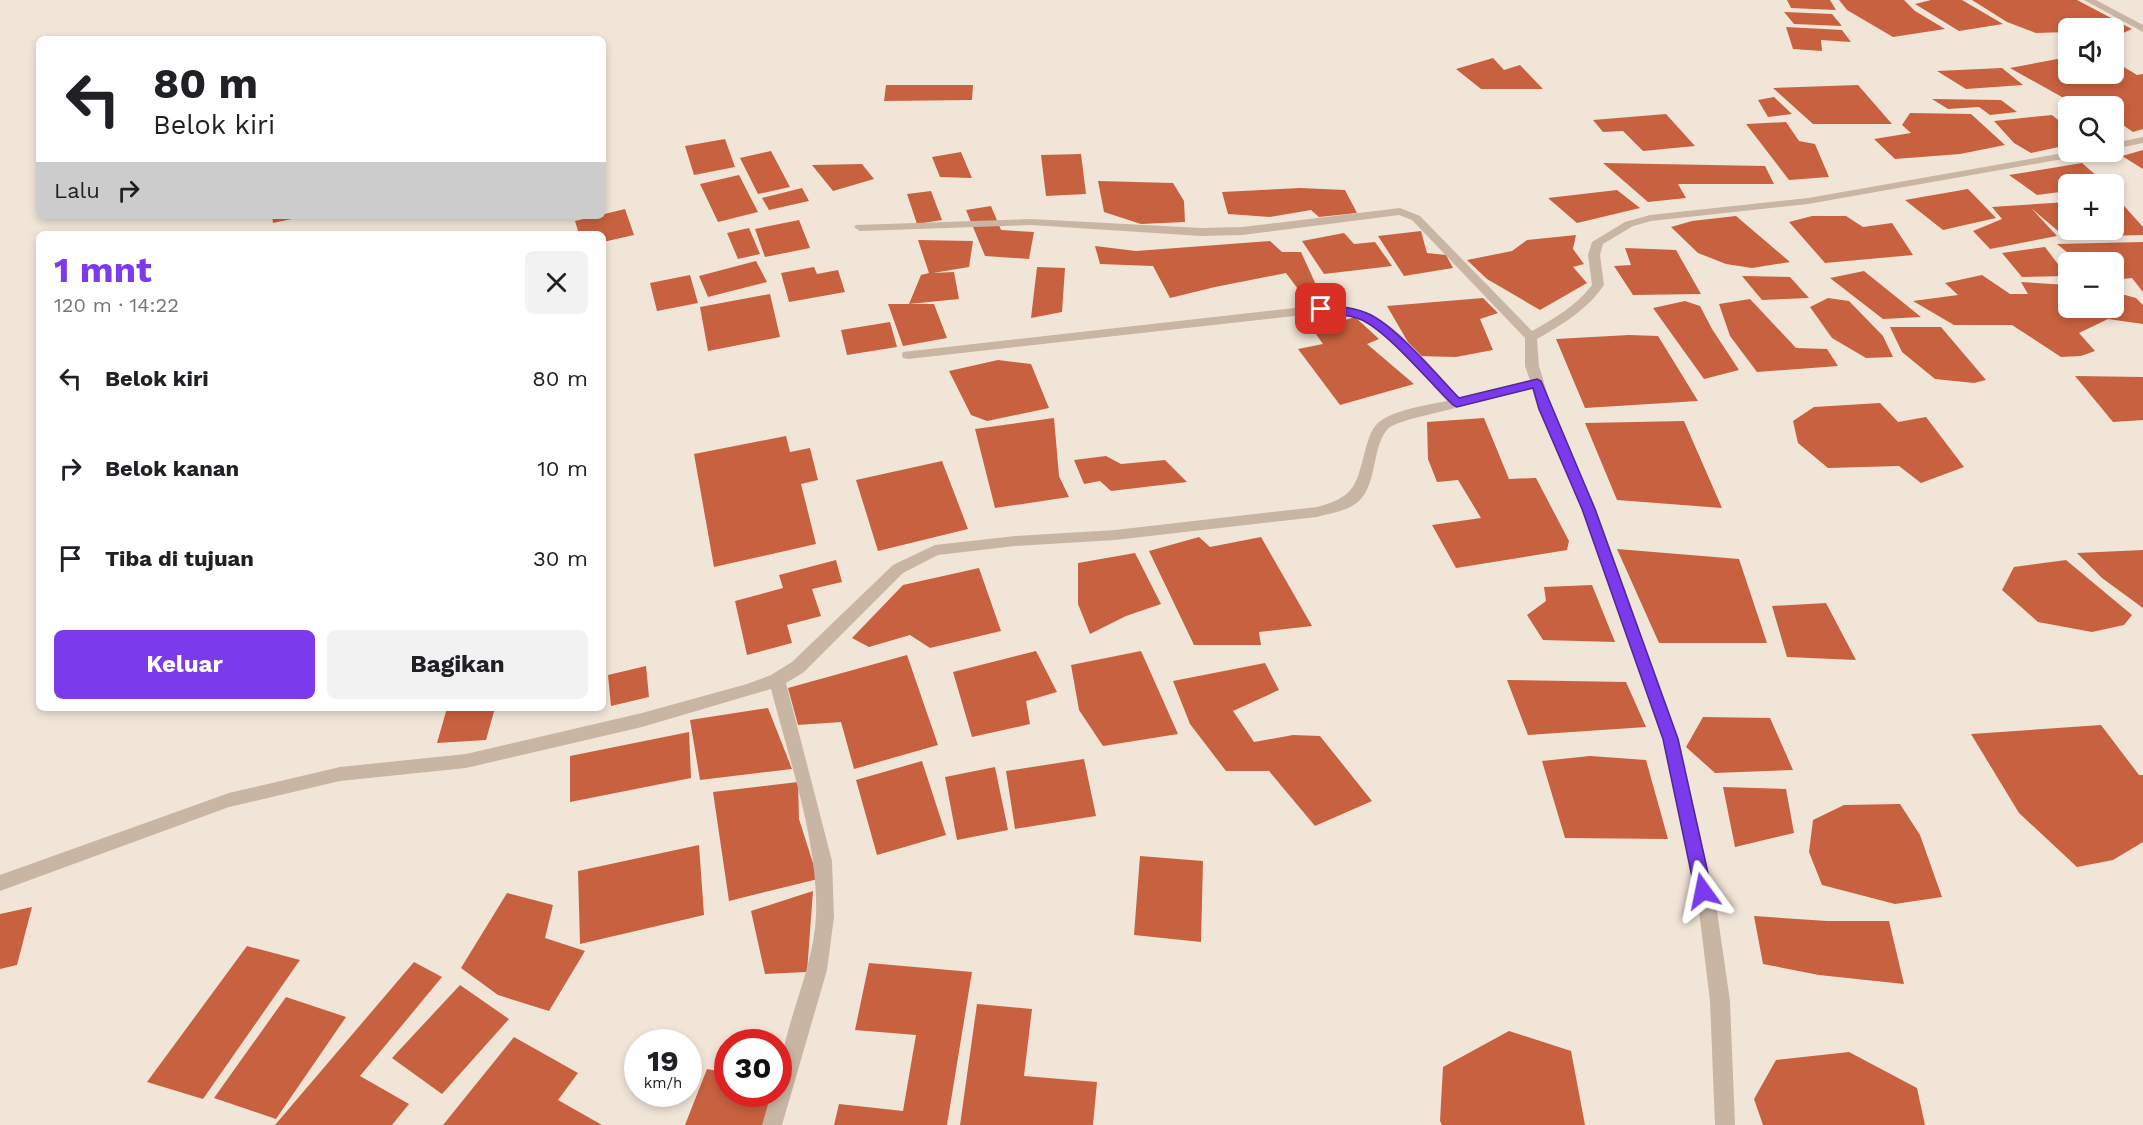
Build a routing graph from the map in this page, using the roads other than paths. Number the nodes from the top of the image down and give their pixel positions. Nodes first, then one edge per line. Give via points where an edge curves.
1 (2089, 0) edge
2 (2143, 29) edge
3 (2143, 140) edge
4 (2124, 144) edge
5 (2058, 157) edge
6 (860, 227) dead end
7 (1531, 337) junction
8 (908, 356) dead end
9 (1537, 383) junction
10 (1457, 403) junction
11 (777, 680) junction
12 (0, 883) edge
13 (772, 1125) edge
14 (1725, 1125) edge

1 - 2 street
3 - 4 street
5 - 7 street via 1808,201 1650,218 1629,224 1598,242 1594,255 1598,285 1588,300
6 - 7 street via 1030,222 1242,231 1400,211 1416,218
7 - 9 street
8 - 10 street via 1309,310 1344,310 1385,330
9 - 10 street
9 - 14 street via 1589,509 1671,739 1708,911 1720,1001
10 - 11 street via 1407,415 1382,428 1358,493 1339,507 1115,535 935,550 898,569 798,667
11 - 12 street via 642,720 466,761 340,774 229,800
11 - 13 street via 823,861 825,917 817,970

